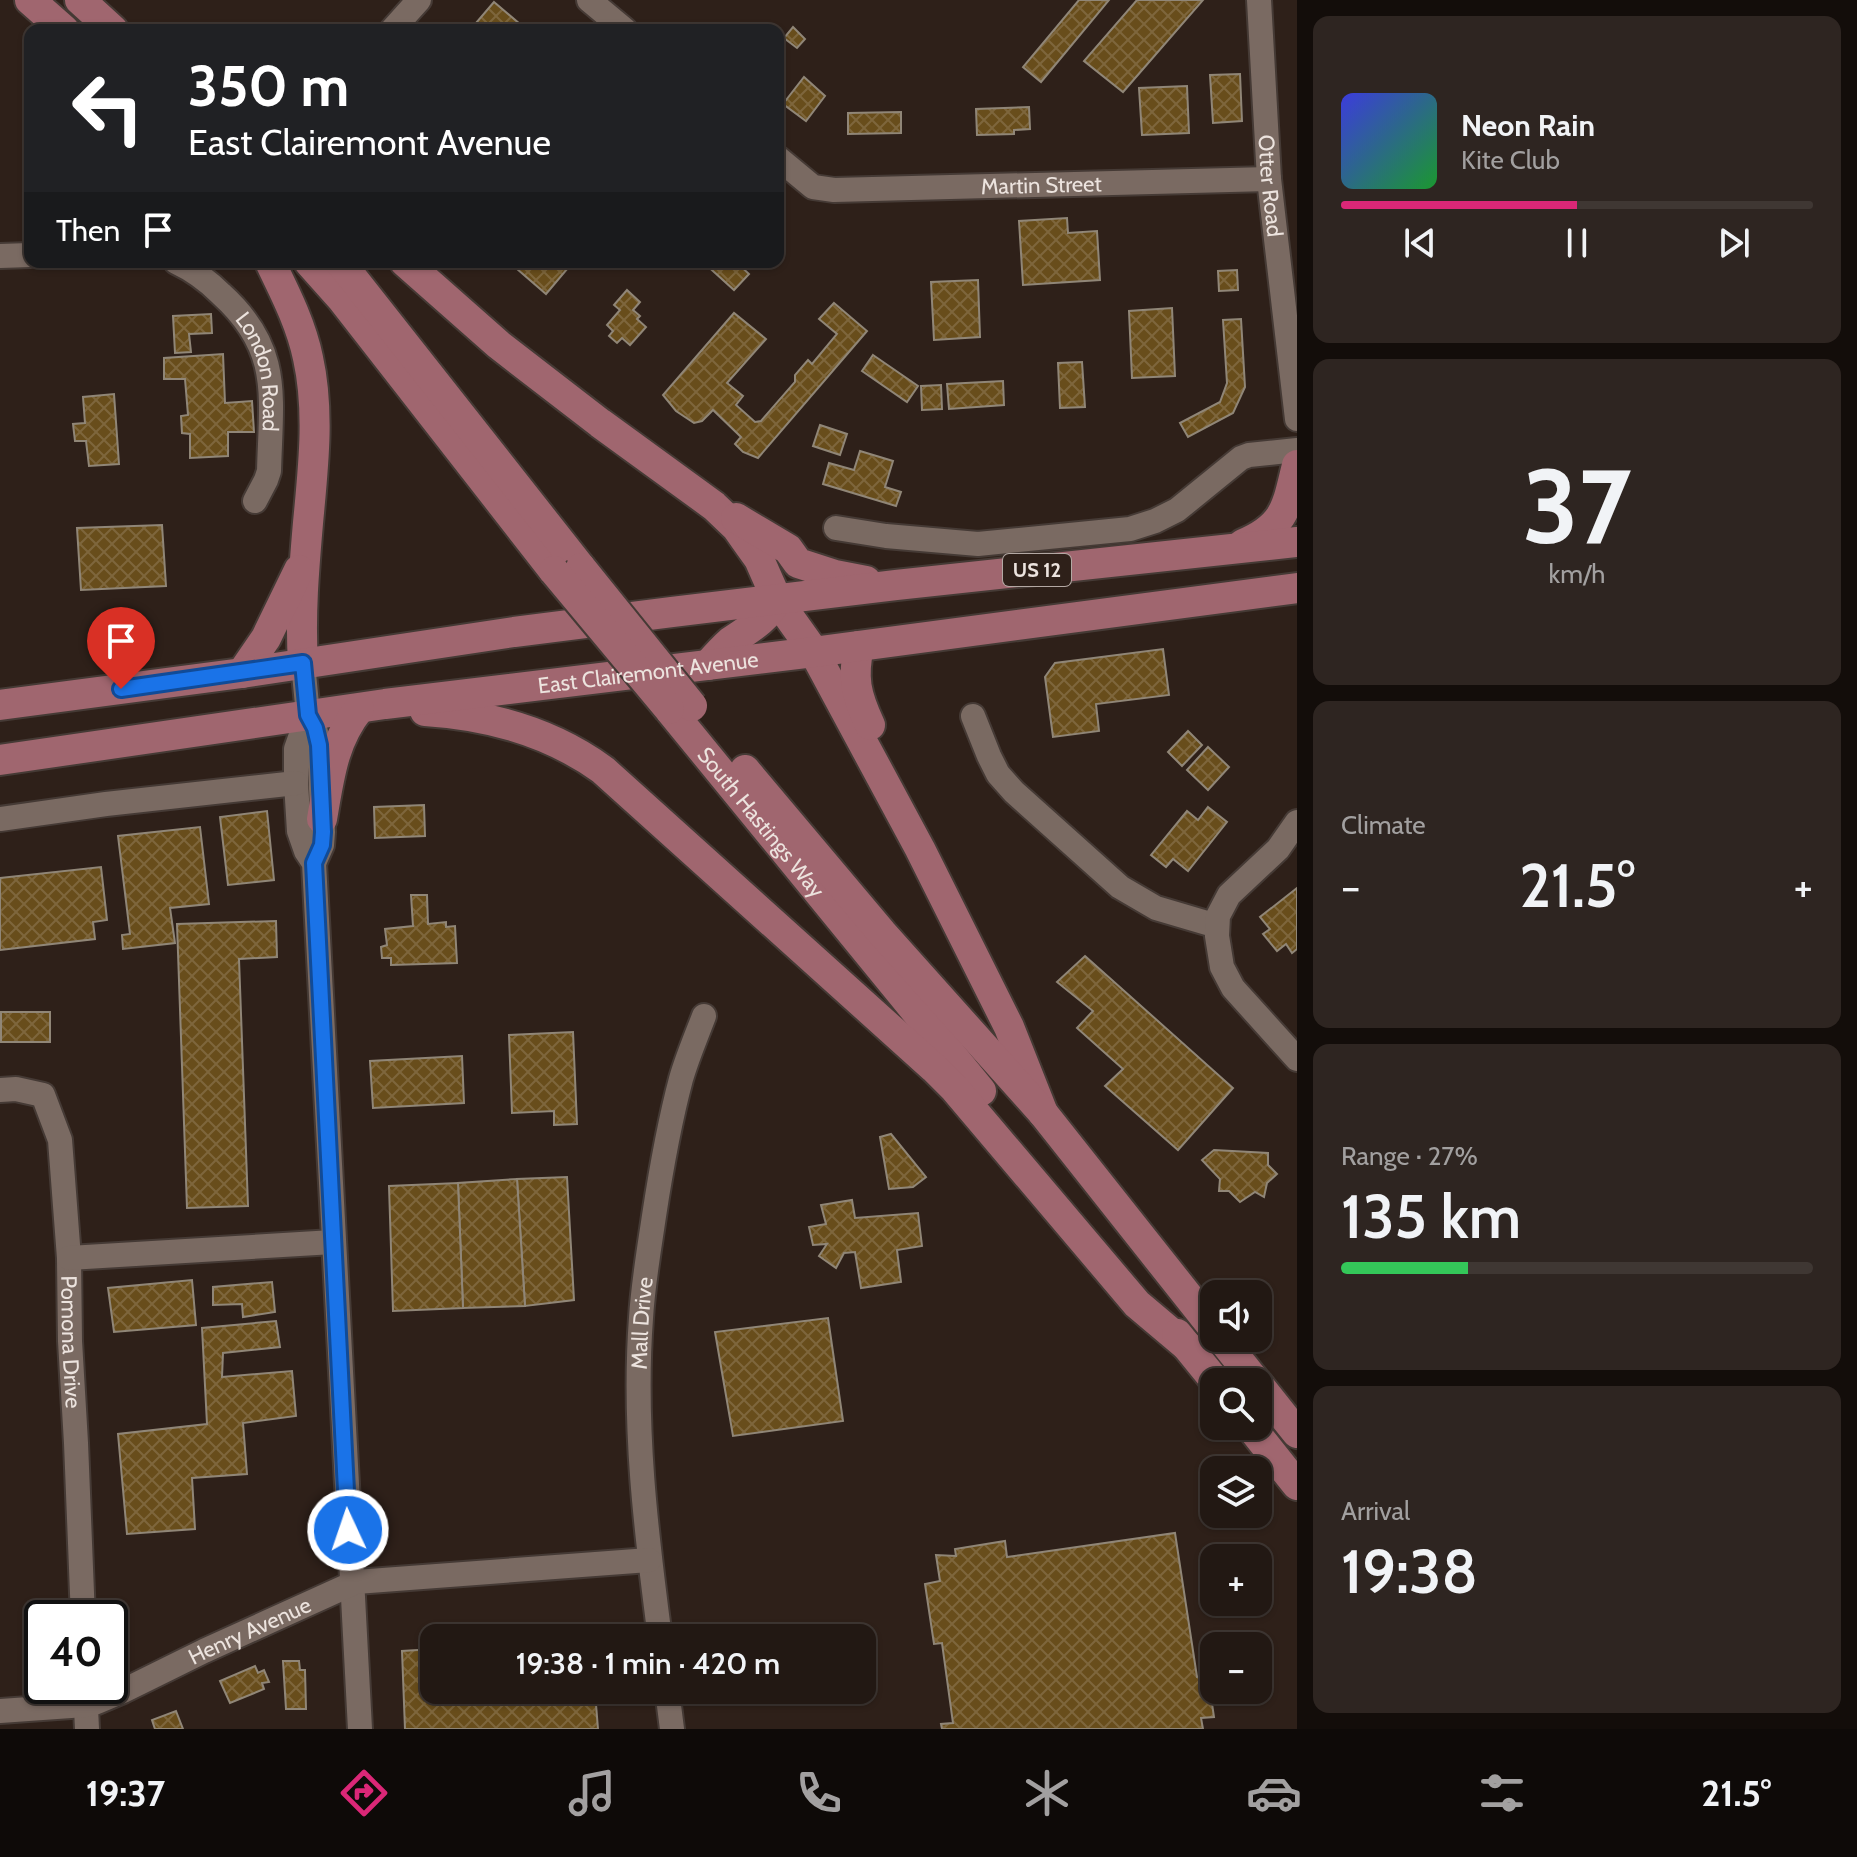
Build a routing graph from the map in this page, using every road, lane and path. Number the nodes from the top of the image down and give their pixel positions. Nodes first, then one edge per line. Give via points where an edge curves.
1 (30, 0) edge
2 (80, 0) edge
3 (419, 0) edge
4 (589, 0) edge
5 (1259, 0) edge
6 (57, 24) edge
7 (106, 24) edge
8 (397, 24) edge
9 (618, 24) edge
10 (784, 163) edge
11 (1269, 179) junction
12 (186, 268) edge
13 (273, 268) edge
14 (314, 268) edge
15 (345, 268) edge
16 (412, 268) edge
17 (1297, 419) edge
18 (1297, 450) edge
19 (1297, 465) edge
20 (255, 501) dead end
21 (714, 506) junction
22 (836, 528) dead end
23 (1297, 542) edge
24 (1229, 550) junction
25 (305, 560) junction
26 (567, 570) junction
27 (896, 585) junction
28 (1297, 588) edge
29 (777, 600) junction
30 (859, 646) junction
31 (814, 652) junction
32 (303, 663) junction
33 (708, 665) junction
34 (242, 673) junction
35 (0, 705) edge
36 (680, 707) junction
37 (359, 709) junction
38 (308, 715) junction
39 (973, 716) dead end
40 (0, 760) edge
41 (296, 783) junction
42 (0, 819) edge
43 (322, 819) junction
44 (1297, 822) edge
45 (920, 849) junction
46 (314, 863) junction
47 (1217, 926) junction
48 (704, 1016) dead end
49 (1297, 1059) edge
50 (8, 1090) edge
51 (1043, 1113) junction
52 (333, 1242) junction
53 (69, 1258) junction
54 (1200, 1311) edge
55 (1188, 1347) junction
56 (1232, 1352) edge
57 (1205, 1368) edge
58 (1245, 1368) edge
59 (1272, 1402) edge
60 (1297, 1433) edge
61 (1261, 1440) edge
62 (1297, 1485) edge
63 (649, 1560) junction
64 (351, 1584) junction
65 (82, 1600) edge
66 (658, 1624) edge
67 (669, 1704) edge
68 (86, 1707) edge
69 (0, 1711) edge
70 (360, 1729) edge
71 (672, 1729) edge

1 - 6 main road
2 - 7 main road
3 - 8 street
4 - 9 street
5 - 11 street, Otter Road
10 - 11 street, Martin Street via 813,187 834,190
11 - 17 street, Otter Road
12 - 20 street, London Road via 234,306 266,356 269,471
13 - 25 main road via 297,322 312,384 314,448
14 - 26 main road, South Hastings Way
15 - 26 main road, South Hastings Way
16 - 21 main road via 499,345
18 - 22 street via 1241,458 1177,510 1130,529 978,544
19 - 24 main road via 1276,523
21 - 27 main road via 788,549 798,563
21 - 29 main road via 759,559
23 - 24 main road, US 12
24 - 27 main road, US 12
25 - 32 main road
25 - 34 main road
26 - 36 main road, South Hastings Way, bridge
27 - 29 main road, US 12
28 - 30 main road, East Clairemont Avenue / US 12
29 - 31 main road
29 - 32 main road, US 12
29 - 33 main road via 764,618
30 - 31 main road, East Clairemont Avenue / US 12
30 - 45 main road via 856,689
31 - 33 main road, East Clairemont Avenue / US 12
31 - 45 main road
32 - 34 main road, US 12
32 - 38 street
33 - 37 main road, East Clairemont Avenue / US 12
34 - 35 main road, US 12
36 - 51 main road, South Hastings Way
36 - 55 main road, South Hastings Way
37 - 38 main road, East Clairemont Avenue / US 12
37 - 43 main road via 336,750
37 - 55 main road via 495,721 556,741 603,770 934,1068 1137,1304
38 - 40 main road, East Clairemont Avenue / US 12
38 - 41 street via 296,749
38 - 43 street via 319,745
39 - 47 street via 998,774 1120,887 1156,908
41 - 42 street
41 - 46 street via 299,831
43 - 46 street via 322,845
44 - 47 street via 1278,849 1229,895
45 - 51 main road via 1009,1027
46 - 52 street
47 - 49 street via 1227,978
48 - 63 street, Mall Drive via 682,1078 663,1161 641,1318 640,1428
50 - 53 street, Pomona Drive via 43,1095 60,1140
51 - 54 main road, South Hastings Way
52 - 53 street
52 - 64 street
53 - 65 street, Pomona Drive
55 - 57 main road, South Hastings Way
56 - 58 main road
59 - 60 main road
61 - 62 main road
63 - 64 street, Henry Avenue
63 - 66 street, Mall Drive
64 - 68 street, Henry Avenue
64 - 70 street
67 - 71 street
68 - 69 street, Henry Avenue

